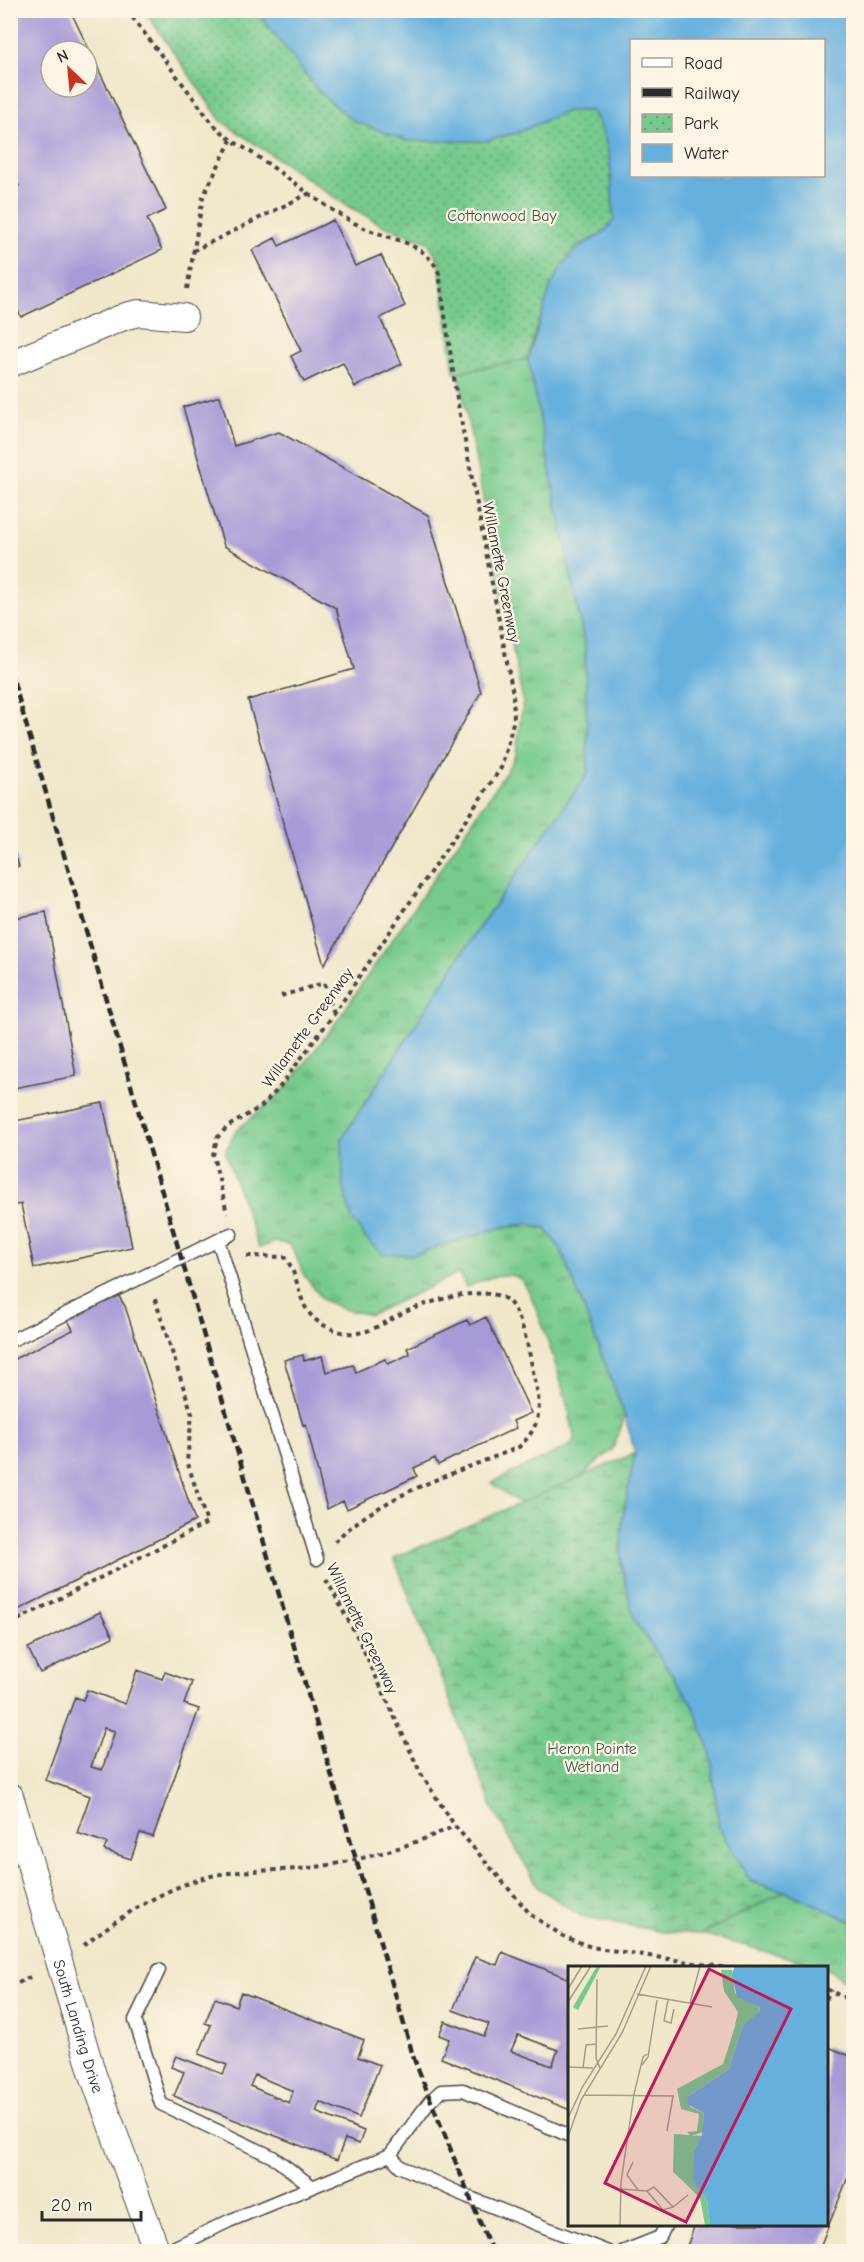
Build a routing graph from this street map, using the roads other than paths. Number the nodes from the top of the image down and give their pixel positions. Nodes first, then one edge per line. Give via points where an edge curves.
1 (183, 317) road end
2 (10, 364) edge
3 (231, 1234) road end
4 (218, 1240) junction
5 (10, 1341) edge
6 (316, 1559) road end
7 (10, 1796) edge
8 (159, 1970) dead end
9 (568, 2135) edge
10 (390, 2155) junction
11 (313, 2187) junction
12 (665, 2226) edge
13 (157, 2252) edge
14 (165, 2252) edge
15 (608, 2252) edge
16 (622, 2252) edge

1 - 2 street via 126,316
3 - 4 lane
4 - 5 lane
4 - 6 lane
7 - 13 street, South Landing Drive via 93,2075
8 - 11 lane via 135,2020 161,2104 273,2157
9 - 10 lane via 463,2091 441,2091
10 - 11 lane
10 - 15 lane via 401,2167 468,2197
11 - 14 lane
12 - 16 lane via 660,2237

